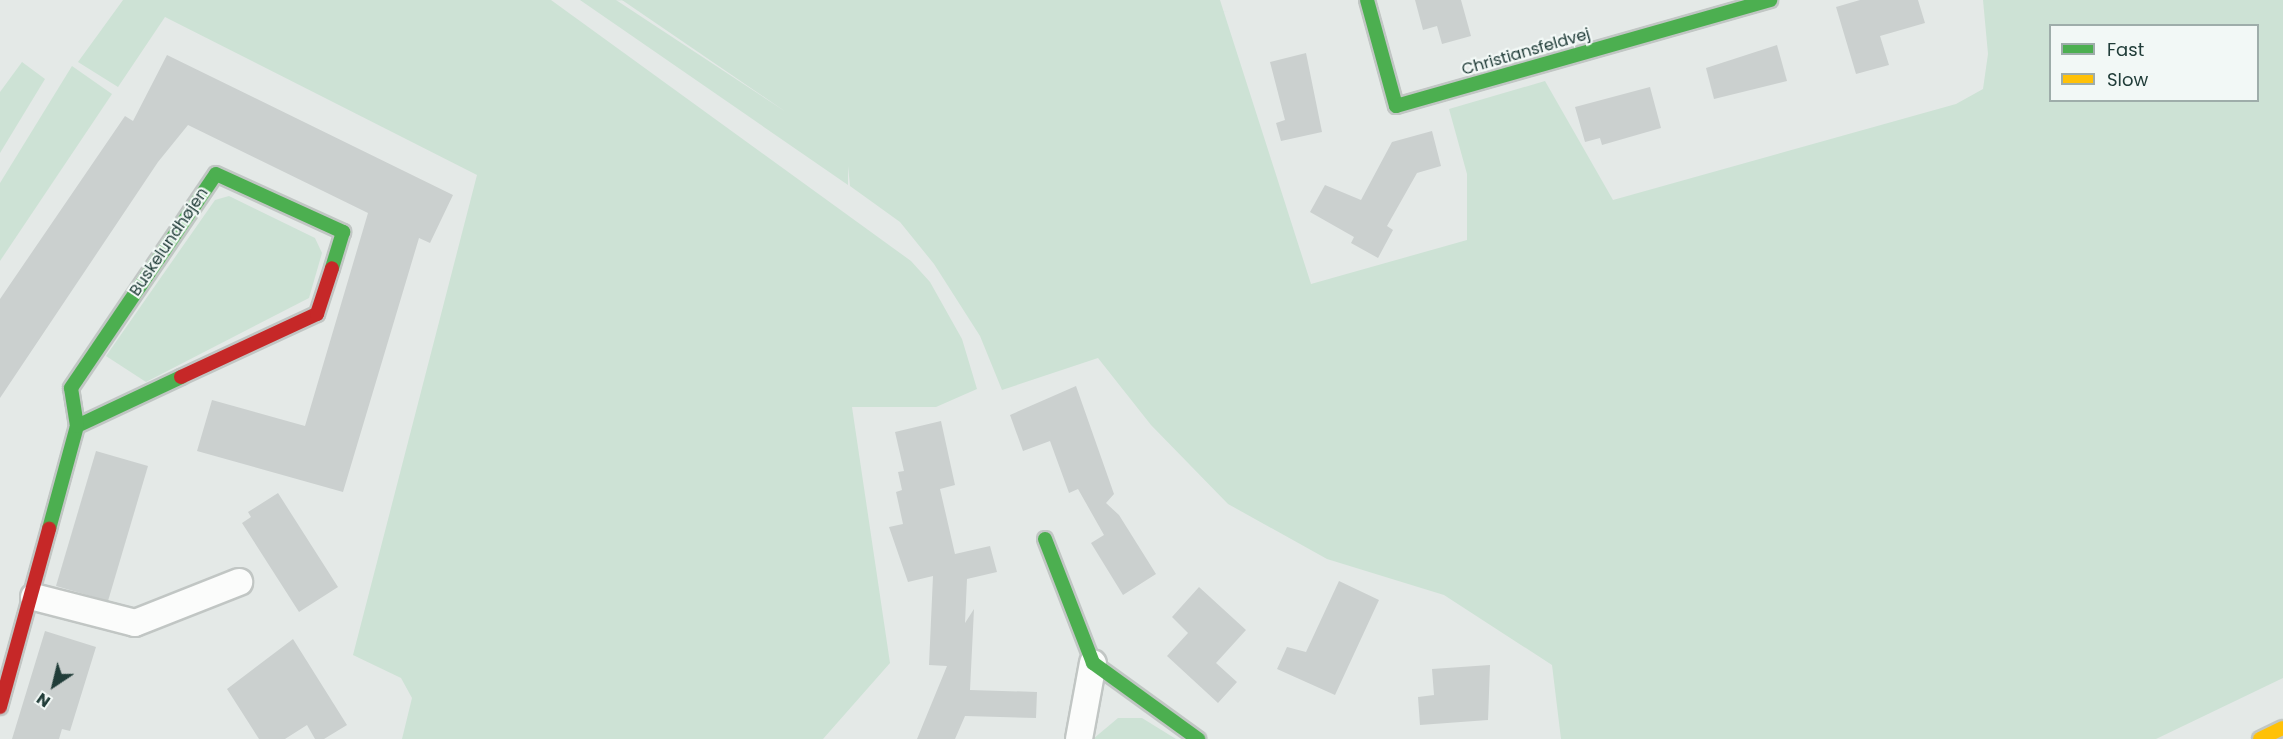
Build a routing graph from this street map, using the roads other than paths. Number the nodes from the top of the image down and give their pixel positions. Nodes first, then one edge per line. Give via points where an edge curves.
1 (1367, 0) edge
2 (1770, 0) edge
3 (77, 426) junction
4 (1045, 539) dead end
5 (239, 582) dead end
6 (34, 597) junction
7 (1093, 663) junction
8 (0, 706) edge
9 (2283, 728) edge
10 (1079, 739) edge
11 (1198, 739) edge
12 (2260, 739) edge

1 - 2 street, Christiansfeldvej via 1396,106
3 - 3 street, Buskelundhøjen via 317,314 343,232 216,174 71,388
3 - 6 street, Buskelundhøjen
4 - 7 street
5 - 6 street via 135,623
6 - 8 street, Buskelundhøjen
7 - 10 street
7 - 11 street
9 - 12 street

